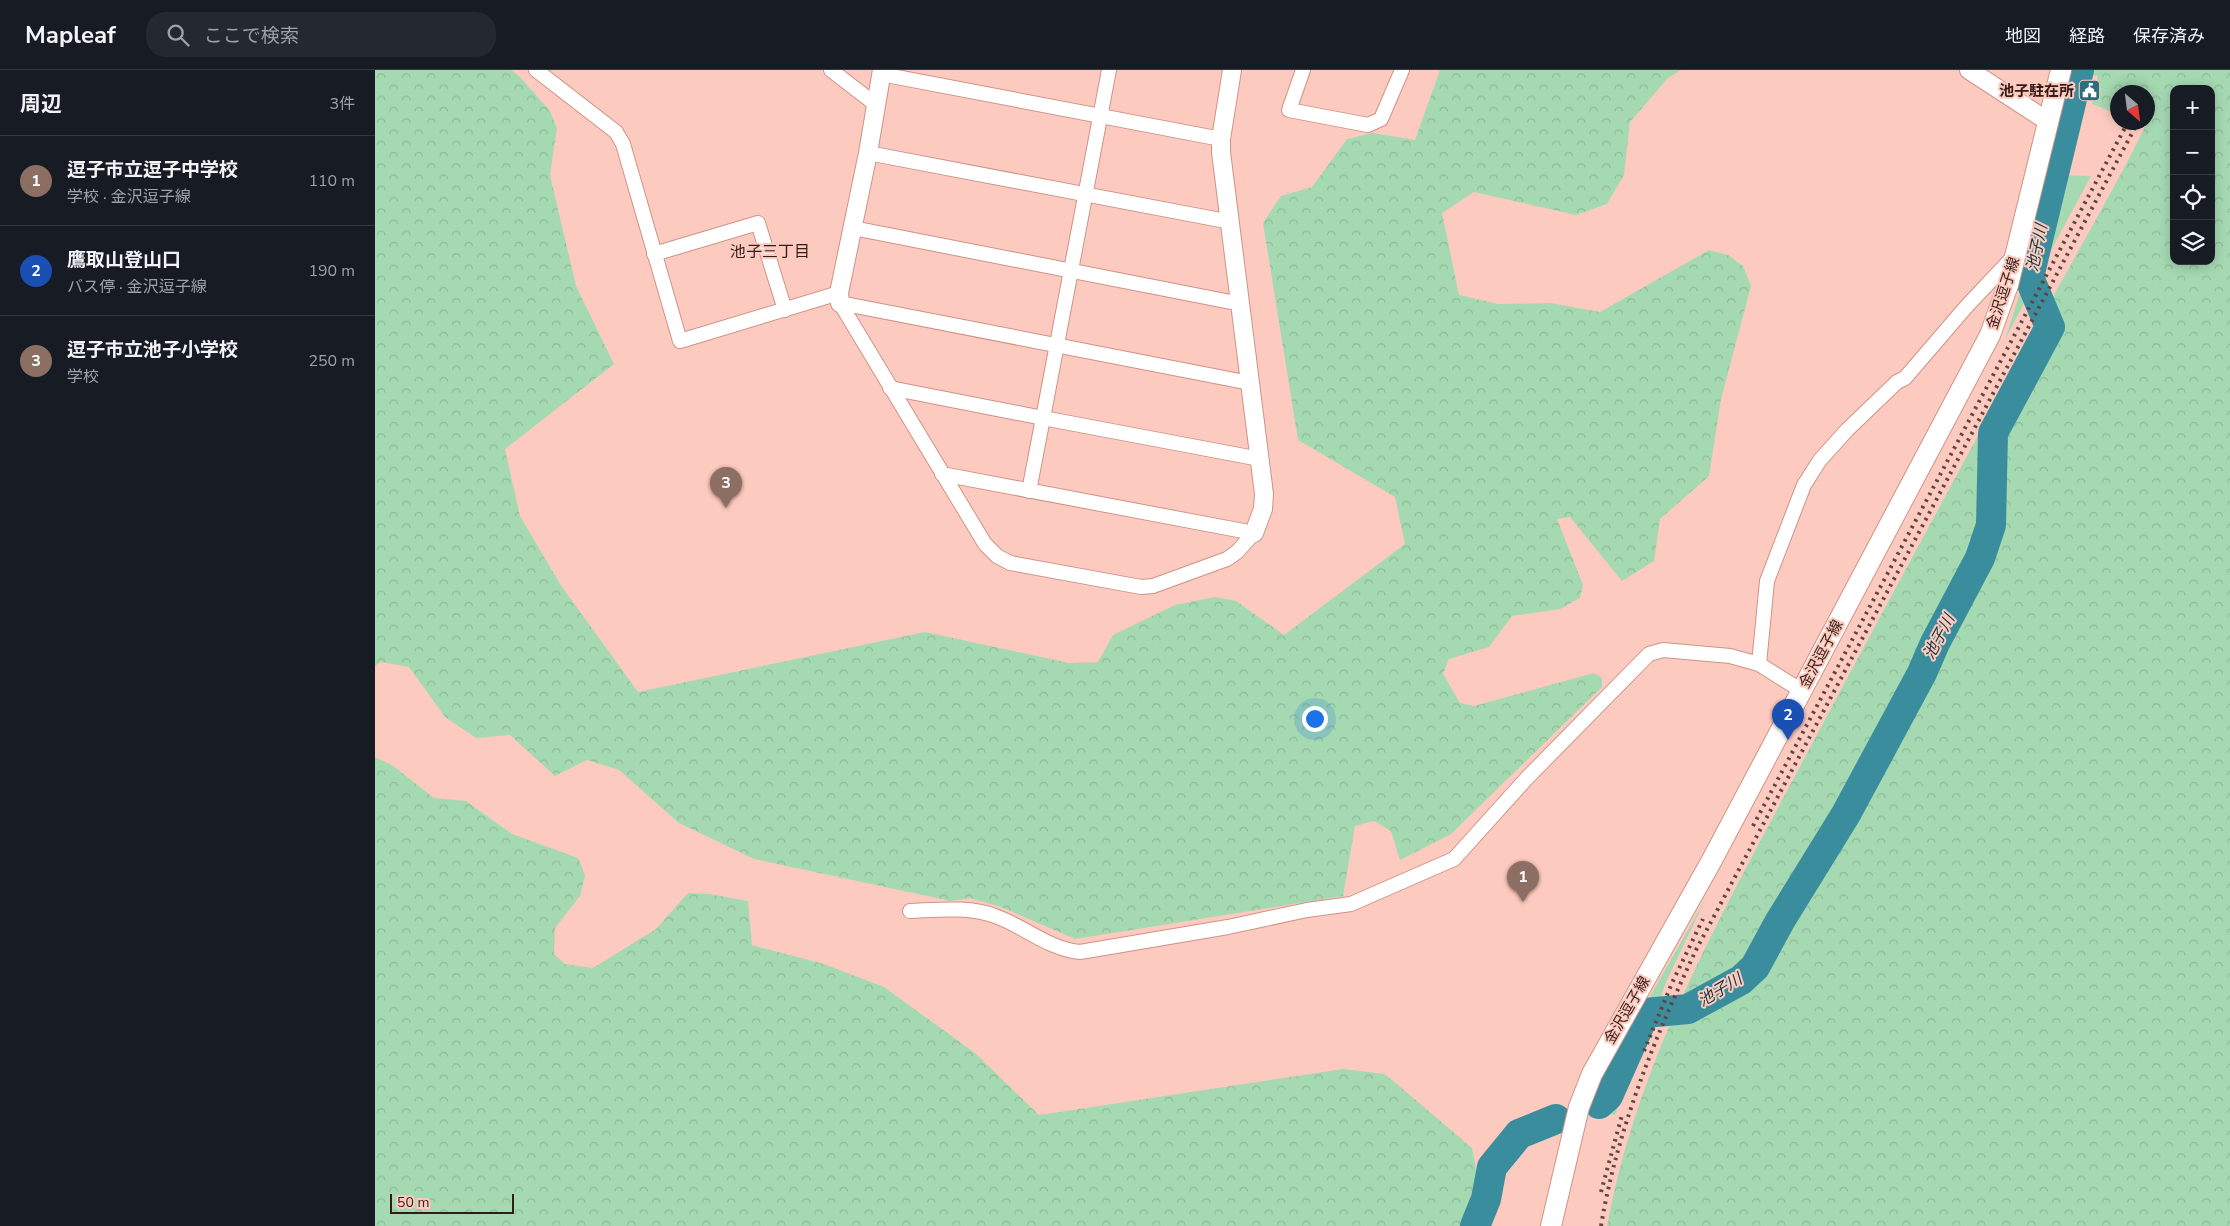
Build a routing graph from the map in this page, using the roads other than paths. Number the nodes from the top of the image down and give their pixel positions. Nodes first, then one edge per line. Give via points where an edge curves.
1 (536, 70) edge
2 (831, 70) edge
3 (1109, 70) edge
4 (1232, 70) edge
5 (1303, 70) edge
6 (1402, 70) edge
7 (1969, 70) edge
8 (2061, 70) edge
9 (882, 72) edge
10 (875, 104) junction
11 (1100, 116) junction
12 (2049, 122) junction
13 (1221, 140) junction
14 (868, 154) junction
15 (1085, 195) junction
16 (1231, 222) junction
17 (853, 228) junction
18 (654, 254) junction
19 (2016, 254) junction
20 (1071, 272) junction
21 (840, 298) junction
22 (1241, 304) junction
23 (785, 310) junction
24 (1057, 344) junction
25 (1250, 383) junction
26 (890, 388) junction
27 (1043, 418) junction
28 (1260, 459) junction
29 (942, 474) junction
30 (1029, 492) junction
31 (1254, 533) junction
32 (1759, 664) junction
33 (1802, 691) junction
34 (910, 911) dead end
35 (1551, 1226) edge

1 - 18 street via 616,132 623,144
2 - 10 street
3 - 11 street
4 - 13 street
5 - 6 street via 1289,110 1368,125 1381,119
7 - 12 street
8 - 12 main road, 金沢逗子線
9 - 10 street
9 - 11 street
10 - 14 street
11 - 13 street
11 - 15 street
12 - 19 main road, 金沢逗子線
13 - 16 street
14 - 15 street
14 - 17 street
15 - 16 street
15 - 20 street
16 - 22 street
17 - 20 street
17 - 21 street
18 - 23 street via 680,340
18 - 23 street via 758,223
19 - 32 street via 1905,378 1847,430 1820,460 1804,485 1767,581
19 - 33 main road, 金沢逗子線 via 1990,335
20 - 22 street
20 - 24 street
21 - 23 street
21 - 24 street
21 - 26 street
22 - 25 street
24 - 25 street
24 - 27 street
25 - 28 street
26 - 27 street
26 - 29 street
27 - 28 street
27 - 30 street
28 - 31 street via 1263,509
29 - 30 street
29 - 31 street via 985,544 997,556 1010,562 1141,587 1153,586 1227,559
30 - 31 street
32 - 33 street
32 - 34 street via 1730,656 1663,650 1649,654 1527,778 1454,858 1351,904 1080,952 1065,951 994,915 966,910
33 - 35 main road, 金沢逗子線 via 1712,860 1591,1074 1579,1107

